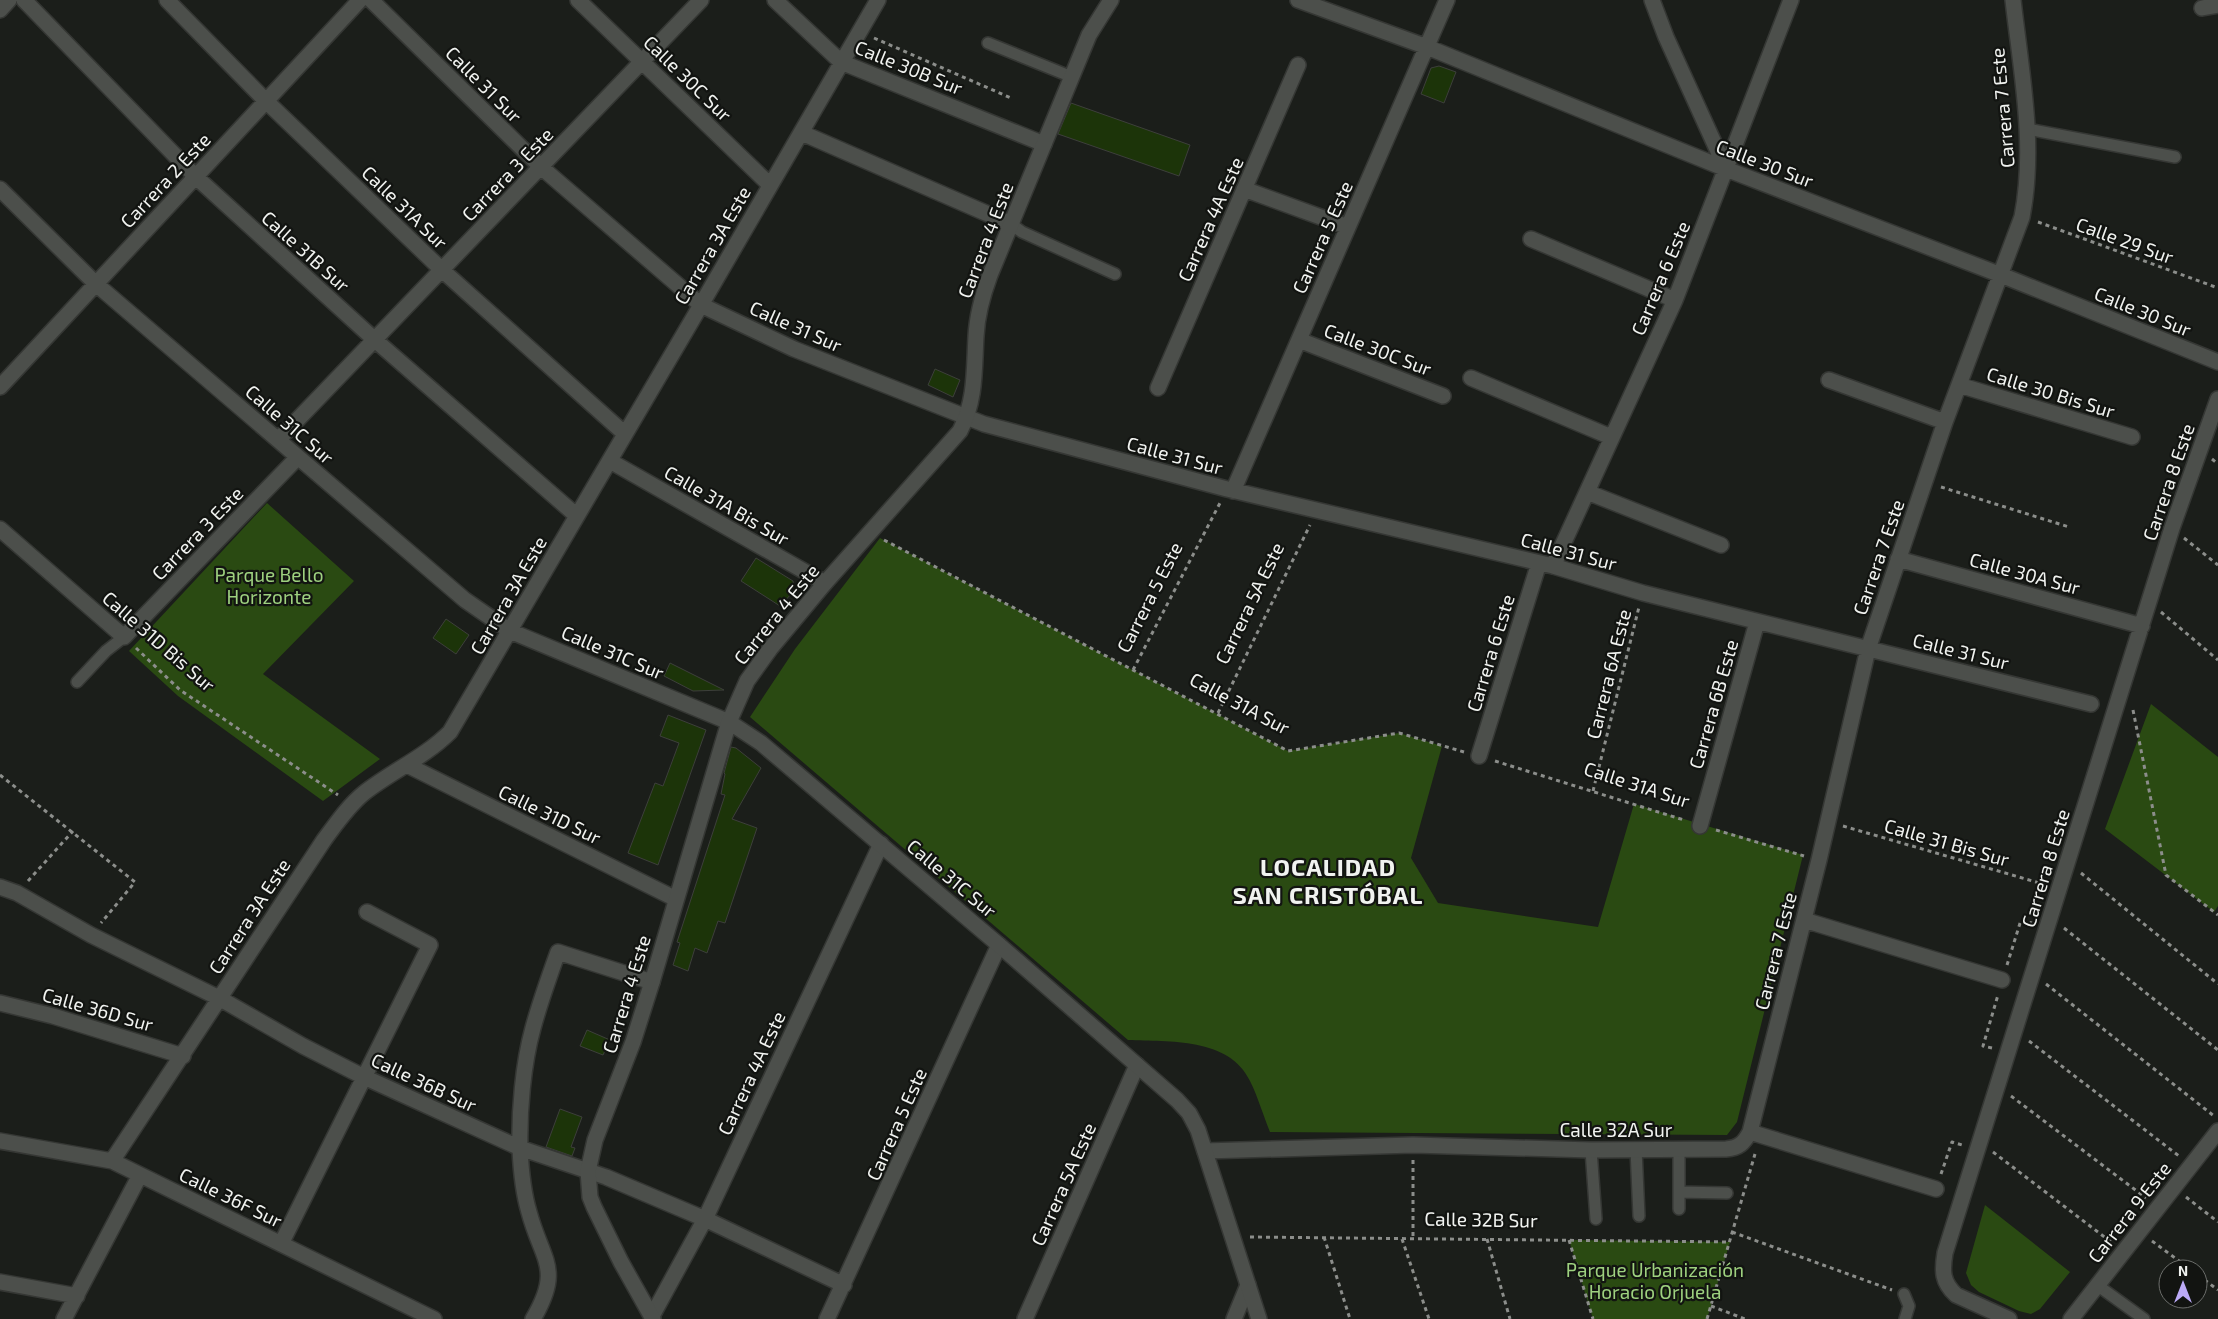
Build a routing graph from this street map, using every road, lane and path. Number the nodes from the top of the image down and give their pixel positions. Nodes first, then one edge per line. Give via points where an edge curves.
1 (9, 0) edge
2 (24, 0) edge
3 (166, 0) edge
4 (360, 0) edge
5 (371, 0) edge
6 (578, 0) edge
7 (701, 0) edge
8 (776, 0) edge
9 (878, 0) edge
10 (1111, 0) edge
11 (1298, 0) edge
12 (1447, 0) edge
13 (1652, 0) edge
14 (1791, 0) edge
15 (2012, 0) edge
16 (2218, 5) edge
17 (2202, 8) dead end
18 (0, 10) edge
19 (860, 32) junction
20 (988, 43) dead end
21 (1427, 47) junction
22 (642, 62) junction
23 (841, 62) junction
24 (1298, 65) dead end
25 (1072, 76) junction
26 (1011, 98) dead end
27 (266, 102) junction
28 (2028, 129) junction
29 (802, 133) junction
30 (1044, 144) junction
31 (2175, 157) dead end
32 (541, 167) junction
33 (1726, 169) junction
34 (196, 177) junction
35 (770, 185) junction
36 (0, 189) edge
37 (1244, 189) junction
38 (2022, 217) junction
39 (1011, 224) junction
40 (1348, 227) junction
41 (1531, 238) dead end
42 (442, 270) junction
43 (1115, 274) dead end
44 (2001, 275) junction
45 (96, 284) junction
46 (2218, 288) edge
47 (1675, 300) junction
48 (702, 305) junction
49 (375, 340) junction
50 (1299, 340) junction
51 (2218, 362) edge
52 (1471, 378) dead end
53 (1829, 380) dead end
54 (1959, 385) junction
55 (0, 387) edge
56 (1158, 388) dead end
57 (1443, 396) dead end
58 (2218, 399) edge
59 (967, 419) junction
60 (1945, 422) junction
61 (625, 434) junction
62 (1611, 437) junction
63 (2132, 437) dead end
64 (278, 440) junction
65 (298, 457) junction
66 (610, 461) junction
67 (1925, 482) junction
68 (1230, 490) junction
69 (1587, 492) junction
70 (1316, 511) junction
71 (577, 516) junction
72 (2069, 527) dead end
73 (2172, 528) junction
74 (0, 529) edge
75 (870, 533) junction
76 (1721, 545) dead end
77 (1898, 559) junction
78 (1546, 564) junction
79 (2218, 565) edge
80 (825, 583) junction
81 (1643, 593) junction
82 (2149, 602) junction
83 (1757, 622) junction
84 (2142, 626) junction
85 (510, 632) junction
86 (124, 637) junction
87 (1868, 649) junction
88 (2218, 660) edge
89 (1133, 670) junction
90 (77, 682) dead end
91 (2091, 704) dead end
92 (2132, 704) dead end
93 (1218, 713) junction
94 (729, 722) junction
95 (1479, 756) junction
96 (407, 765) junction
97 (0, 775) edge
98 (1593, 791) junction
99 (351, 804) junction
100 (1828, 822) junction
101 (1700, 826) junction
102 (73, 831) junction
103 (881, 844) junction
104 (1819, 860) junction
105 (2068, 862) junction
106 (0, 887) edge
107 (2059, 888) junction
108 (17, 893) junction
109 (676, 899) junction
110 (367, 912) dead end
111 (2218, 915) edge
112 (2050, 917) junction
113 (1804, 920) junction
114 (91, 935) junction
115 (999, 945) junction
116 (2032, 973) junction
117 (2002, 980) dead end
118 (652, 982) junction
119 (2218, 984) edge
120 (219, 998) junction
121 (0, 1003) edge
122 (2015, 1031) junction
123 (2218, 1050) edge
124 (183, 1056) junction
125 (1137, 1065) junction
126 (364, 1077) junction
127 (1997, 1085) junction
128 (2218, 1119) edge
129 (2218, 1131) edge
130 (1755, 1134) junction
131 (0, 1141) edge
132 (1413, 1145) junction
133 (1978, 1146) junction
134 (520, 1148) junction
135 (1636, 1149) junction
136 (1679, 1149) junction
137 (1205, 1150) junction
138 (1591, 1150) junction
139 (112, 1162) junction
140 (2191, 1165) junction
141 (588, 1171) junction
142 (140, 1176) junction
143 (2174, 1188) junction
144 (1936, 1189) joint
145 (1679, 1192) junction
146 (1727, 1193) dead end
147 (2158, 1207) junction
148 (1679, 1209) dead end
149 (1638, 1216) dead end
150 (705, 1219) junction
151 (1596, 1219) dead end
152 (2218, 1222) edge
153 (1732, 1232) junction
154 (2139, 1232) junction
155 (1232, 1236) junction
156 (1324, 1238) junction
157 (1402, 1238) junction
158 (1413, 1238) junction
159 (1487, 1239) junction
160 (1569, 1240) junction
161 (1730, 1242) junction
162 (281, 1244) junction
163 (2124, 1252) junction
164 (2176, 1259) edge
165 (0, 1282) edge
166 (2097, 1285) junction
167 (844, 1286) junction
168 (1248, 1286) junction
169 (1904, 1294) joint
170 (77, 1296) junction
171 (1711, 1306) junction
172 (652, 1318) edge
173 (64, 1319) edge
174 (434, 1319) edge
175 (533, 1319) edge
176 (827, 1319) edge
177 (1025, 1319) edge
178 (1234, 1319) edge
179 (1259, 1319) edge
180 (1350, 1319) edge
181 (1428, 1319) edge
182 (1510, 1319) edge
183 (1593, 1319) edge
184 (1707, 1319) edge
185 (1745, 1319) edge
186 (1905, 1319) edge
187 (2007, 1319) edge
188 (2071, 1319) edge
189 (2144, 1319) edge

1 - 18 street
2 - 34 street, Calle 31B Sur
3 - 27 street, Calle 31A Sur
4 - 27 street, Carrera 2 Este
5 - 32 street, Calle 31 Sur
6 - 22 street, Calle 30C Sur
7 - 22 street, Carrera 3 Este
8 - 23 street, Calle 30B Sur
9 - 19 street, Carrera 3A Este
10 - 25 street, Carrera 4 Este via 1090,35
11 - 21 street, Calle 30 Sur
12 - 21 street, Carrera 5 Este
13 - 33 street
14 - 33 street, Carrera 6 Este
15 - 28 street, Carrera 7 Este
16 - 17 street
19 - 23 street, Carrera 3A Este
19 - 26 path
20 - 25 lane
21 - 33 street, Calle 30 Sur
21 - 40 street, Carrera 5 Este
22 - 32 street, Carrera 3 Este
22 - 35 street, Calle 30C Sur
23 - 29 street, Carrera 3A Este
23 - 30 street, Calle 30B Sur
24 - 37 street, Carrera 4A Este
25 - 30 street, Carrera 4 Este
27 - 34 street, Carrera 2 Este
27 - 42 street, Calle 31A Sur
28 - 31 lane
28 - 38 street, Carrera 7 Este via 2028,181
29 - 35 street, Carrera 3A Este
29 - 39 street
30 - 39 street, Carrera 4 Este
32 - 42 street, Carrera 3 Este
32 - 48 street, Calle 31 Sur
33 - 44 street, Calle 30 Sur
33 - 47 street, Carrera 6 Este
34 - 45 street, Carrera 2 Este
34 - 49 street, Calle 31B Sur
35 - 48 street, Carrera 3A Este
36 - 45 street, Calle 31C Sur
37 - 40 street
37 - 56 street, Carrera 4A Este
38 - 44 street, Carrera 7 Este
38 - 46 path, Calle 29 Sur
39 - 43 lane
39 - 59 street, Carrera 4 Este via 990,275 979,314 974,388
40 - 50 street, Carrera 5 Este
41 - 47 street
42 - 49 street, Carrera 3 Este
42 - 61 street, Calle 31A Sur
44 - 51 street, Calle 30 Sur
44 - 54 street, Carrera 7 Este
45 - 55 street, Carrera 2 Este
45 - 64 street, Calle 31C Sur
47 - 62 street, Carrera 6 Este
48 - 59 street, Calle 31 Sur via 794,349
48 - 61 street, Carrera 3A Este
49 - 64 street, Carrera 3 Este
49 - 71 street, Calle 31B Sur
50 - 57 street, Calle 30C Sur
50 - 68 street, Carrera 5 Este
52 - 62 street
53 - 60 street
54 - 60 street, Carrera 7 Este
54 - 63 street, Calle 30 Bis Sur
58 - 73 street, Carrera 8 Este
59 - 68 street, Calle 31 Sur
59 - 75 street, Carrera 4 Este via 954,440
60 - 67 street, Carrera 7 Este
61 - 66 street, Carrera 3A Este
62 - 69 street, Carrera 6 Este
64 - 65 street, Calle 31C Sur
65 - 85 street, Calle 31C Sur via 465,600
65 - 86 street, Carrera 3 Este
66 - 71 street, Carrera 3A Este
66 - 80 street, Calle 31A Bis Sur
67 - 72 path
67 - 77 street, Carrera 7 Este
68 - 70 street, Calle 31 Sur
68 - 89 path, Carrera 5 Este
69 - 76 street
69 - 78 street, Carrera 6 Este
70 - 78 street, Calle 31 Sur
70 - 93 path, Carrera 5A Este
71 - 85 street, Carrera 3A Este
73 - 79 path
73 - 82 street, Carrera 8 Este
74 - 86 street, Calle 31D Bis Sur
75 - 80 street, Carrera 4 Este
75 - 89 path, Calle 31A Sur
77 - 84 street, Calle 30A Sur
77 - 87 street, Carrera 7 Este
78 - 81 street, Calle 31 Sur
78 - 95 street, Carrera 6 Este
80 - 94 street, Carrera 4 Este via 758,664
81 - 83 street, Calle 31 Sur
81 - 98 path, Carrera 6A Este
82 - 84 street, Carrera 8 Este
82 - 88 path
83 - 87 street, Calle 31 Sur
83 - 101 street, Carrera 6B Este
84 - 105 street, Carrera 8 Este
85 - 94 street, Calle 31C Sur
85 - 96 street, Carrera 3A Este via 450,732
86 - 90 lane
86 - 99 path, Calle 31D Bis Sur via 180,690
87 - 91 street, Calle 31 Sur
87 - 100 street, Carrera 7 Este
89 - 93 path, Calle 31A Sur
92 - 111 path via 2166,875
93 - 95 path, Calle 31A Sur via 1288,751 1399,733
94 - 103 street, Calle 31C Sur via 761,743
94 - 109 street, Carrera 4 Este
95 - 98 path, Calle 31A Sur
96 - 99 street, Carrera 3A Este
96 - 109 street, Calle 31D Sur
97 - 102 path
98 - 101 path, Calle 31A Sur
99 - 120 street, Carrera 3A Este
100 - 104 street, Carrera 7 Este
100 - 107 path, Calle 31 Bis Sur
101 - 104 path, Calle 31A Sur
102 - 108 path
102 - 114 path via 135,882
103 - 115 street, Calle 31C Sur
103 - 150 street, Carrera 4A Este
104 - 113 street, Carrera 7 Este
105 - 107 street, Carrera 8 Este
105 - 119 path
106 - 108 street, Calle 36B Sur
107 - 112 street, Carrera 8 Este
108 - 114 street, Calle 36B Sur
109 - 118 street, Carrera 4 Este
110 - 126 street via 430,945
112 - 116 street, Carrera 8 Este
112 - 123 path
113 - 117 street
113 - 130 street, Carrera 7 Este
114 - 120 street, Calle 36B Sur
115 - 125 street, Calle 31C Sur
115 - 167 street, Carrera 5 Este
116 - 122 street, Carrera 8 Este
116 - 128 path
118 - 134 street via 558,952 532,1030
118 - 141 street, Carrera 4 Este via 590,1154
120 - 124 street, Carrera 3A Este
120 - 126 street, Calle 36B Sur
121 - 124 street, Calle 36D Sur
122 - 127 street, Carrera 8 Este
122 - 140 path
124 - 139 street, Carrera 3A Este
125 - 137 street, Calle 31C Sur via 1189,1113
125 - 177 street, Carrera 5A Este
126 - 134 street, Calle 36B Sur
126 - 162 street
127 - 133 street, Carrera 8 Este
127 - 147 path
129 - 140 street, Carrera 9 Este
130 - 136 street, Calle 32A Sur via 1732,1149
130 - 144 street
130 - 153 path
131 - 139 street, Calle 36F Sur
132 - 137 street, Calle 32A Sur
132 - 138 street, Calle 32A Sur
132 - 158 path
133 - 144 path via 1952,1142
133 - 163 path
133 - 187 street, Carrera 8 Este via 1945,1253 1943,1276 1956,1295
134 - 141 street, Calle 36B Sur
134 - 175 street via 524,1193 549,1270 546,1296
135 - 136 street, Calle 32A Sur
135 - 138 street, Calle 32A Sur
135 - 149 lane
136 - 145 lane
137 - 155 street, Calle 31C Sur
138 - 151 lane
139 - 142 street, Calle 36F Sur
140 - 143 street, Carrera 9 Este
141 - 150 street, Calle 36B Sur
141 - 172 street, Carrera 4 Este via 594,1207
142 - 162 street, Calle 36F Sur
142 - 170 street
143 - 147 street, Carrera 9 Este
143 - 152 path
145 - 146 lane
145 - 148 lane
147 - 154 street, Carrera 9 Este
150 - 167 street, Calle 36B Sur
150 - 172 street, Carrera 4A Este
153 - 161 path
153 - 169 path
154 - 163 street, Carrera 9 Este
154 - 164 path
155 - 156 path, Calle 32B Sur
155 - 168 street, Calle 31C Sur
156 - 157 path, Calle 32B Sur
156 - 180 path
157 - 158 path, Calle 32B Sur
157 - 181 path
158 - 159 path, Calle 32B Sur
159 - 160 path, Calle 32B Sur
159 - 182 path
160 - 161 path, Calle 32B Sur
160 - 183 path
161 - 171 path
162 - 174 street, Calle 36F Sur
163 - 166 street, Carrera 9 Este
165 - 170 street
166 - 188 street, Carrera 9 Este
166 - 189 lane
167 - 176 street, Carrera 5 Este
168 - 178 street
168 - 179 street, Calle 31C Sur
169 - 186 lane via 1909,1306
170 - 173 street
171 - 184 path
171 - 185 path

